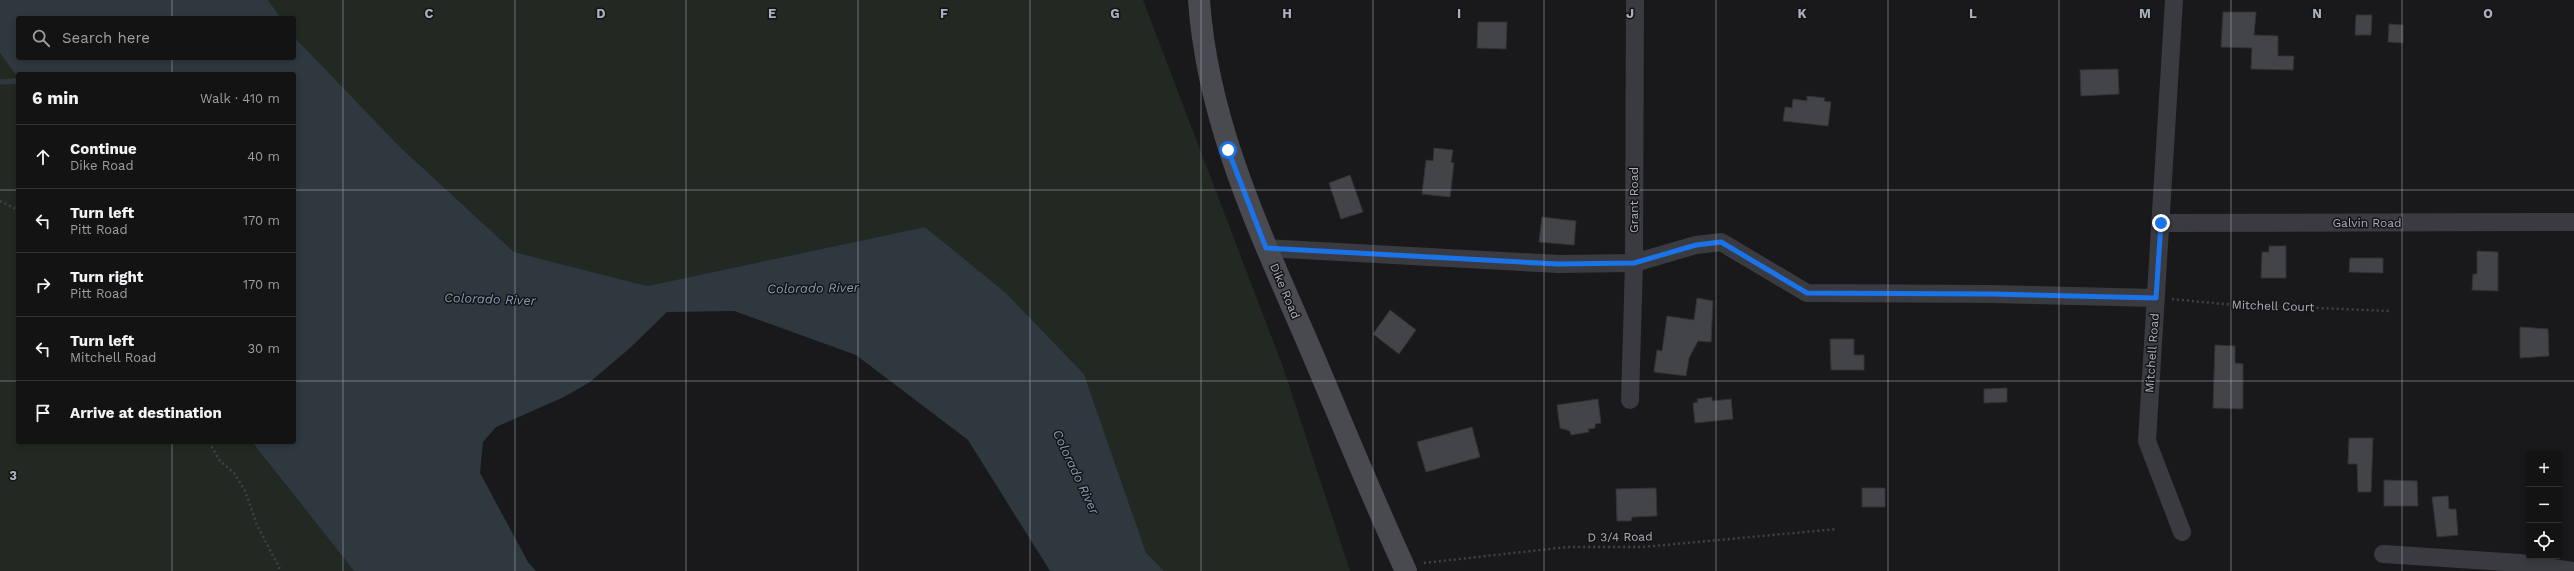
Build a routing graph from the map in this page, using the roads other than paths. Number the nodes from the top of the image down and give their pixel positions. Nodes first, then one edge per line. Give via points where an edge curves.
1 (1199, 0) edge
2 (1635, 0) edge
3 (2174, 0) edge
4 (2574, 222) edge
5 (2161, 223) junction
6 (1266, 248) junction
7 (1634, 263) junction
8 (2156, 298) junction
9 (1630, 400) dead end
10 (2182, 532) dead end
11 (2383, 554) dead end
12 (1404, 568) edge
13 (2572, 571) edge

1 - 6 street, Dike Road via 1206,67 1215,105 1228,150
2 - 7 street, Grant Road
3 - 5 street, Mitchell Road
4 - 5 street, Galvin Road
5 - 8 street, Mitchell Road
6 - 7 street via 1558,264
6 - 12 street, Dike Road
7 - 8 street via 1696,245 1721,242 1807,293
7 - 9 street, Grant Road
8 - 10 street, Mitchell Road via 2147,441
11 - 13 street via 2520,563

